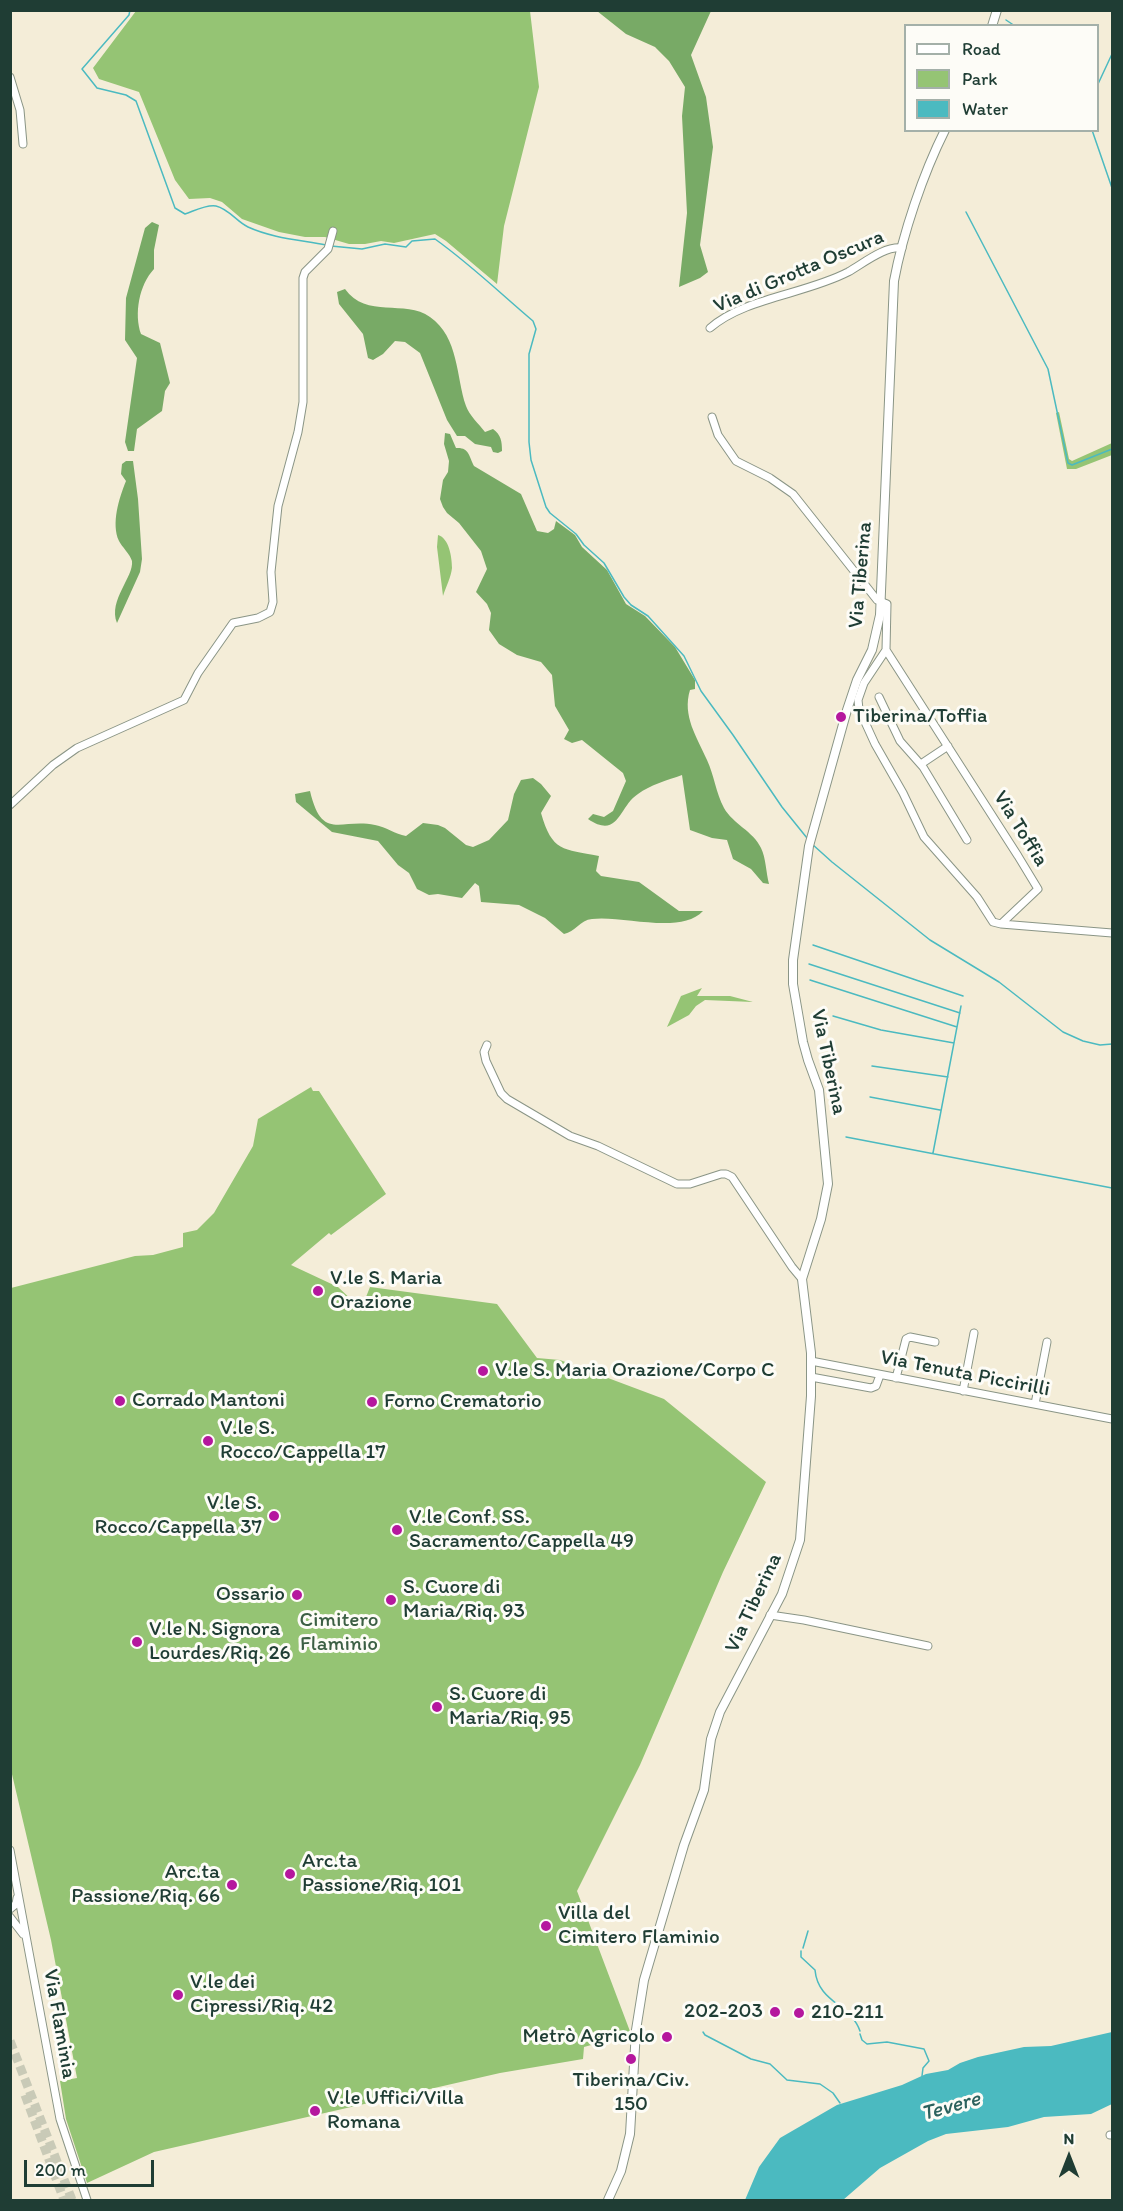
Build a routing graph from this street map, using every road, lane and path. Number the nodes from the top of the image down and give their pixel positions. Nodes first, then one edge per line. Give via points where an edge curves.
1 (10, 77) edge
2 (944, 132) edge
3 (23, 144) dead end
4 (332, 234) dead end
5 (902, 248) junction
6 (710, 328) dead end
7 (712, 417) dead end
8 (881, 602) junction
9 (885, 650) junction
10 (879, 697) dead end
11 (854, 713) junction
12 (948, 746) junction
13 (921, 764) junction
14 (10, 805) edge
15 (967, 840) dead end
16 (1000, 924) junction
17 (1113, 933) edge
18 (487, 1045) dead end
19 (802, 1279) junction
20 (974, 1334) dead end
21 (935, 1342) dead end
22 (1047, 1342) dead end
23 (811, 1361) junction
24 (880, 1375) junction
25 (811, 1377) junction
26 (896, 1378) junction
27 (963, 1391) junction
28 (1035, 1404) junction
29 (1113, 1419) edge
30 (770, 1615) junction
31 (928, 1646) dead end
32 (10, 1850) edge
33 (18, 1893) junction
34 (10, 1910) edge
35 (10, 1917) edge
36 (22, 1917) junction
37 (27, 1939) junction
38 (87, 2200) edge
39 (608, 2200) edge

1 - 3 street via 20,110
2 - 5 main road, Via Tiberina
4 - 14 street via 328,249 303,279 303,402 278,506 270,612 233,623 184,700 78,748 53,765
5 - 6 street, Via di Grotta Oscura via 891,248 834,279 729,315
5 - 8 main road, Via Tiberina via 893,299
7 - 8 street via 718,435 736,461 793,494
8 - 9 street via 887,605
8 - 11 main road, Via Tiberina via 872,650 857,680
9 - 11 street via 864,683
9 - 12 street, Via Toffia
10 - 13 street via 900,741
11 - 16 street via 924,837 977,897 993,922
11 - 19 main road, Via Tiberina via 843,723 809,846 796,922 793,984 808,1060 819,1090 828,1184
12 - 13 street
12 - 16 street, Via Toffia via 1038,889
13 - 15 street
16 - 17 street
18 - 19 street via 486,1061 503,1096 562,1131 677,1184 721,1174 732,1177
19 - 23 main road, Via Tiberina
20 - 27 street
21 - 26 street via 906,1339
22 - 28 street
23 - 24 street, Via Tenuta Piccirilli
23 - 25 main road, Via Tiberina
24 - 25 street via 871,1389
24 - 26 street, Via Tenuta Piccirilli
25 - 30 main road, Via Tiberina via 800,1540 787,1581
26 - 27 street, Via Tenuta Piccirilli
27 - 28 street, Via Tenuta Piccirilli
28 - 29 street, Via Tenuta Piccirilli
30 - 31 street
30 - 39 main road, Via Tiberina via 720,1712 711,1739 704,1790 657,1931 637,2019 628,2145
32 - 33 street, Via Flaminia
33 - 34 street
33 - 36 street, Via Flaminia
34 - 36 street
35 - 36 street
35 - 37 street
36 - 37 street, Via Flaminia
37 - 38 street, Via Flaminia via 60,2119

